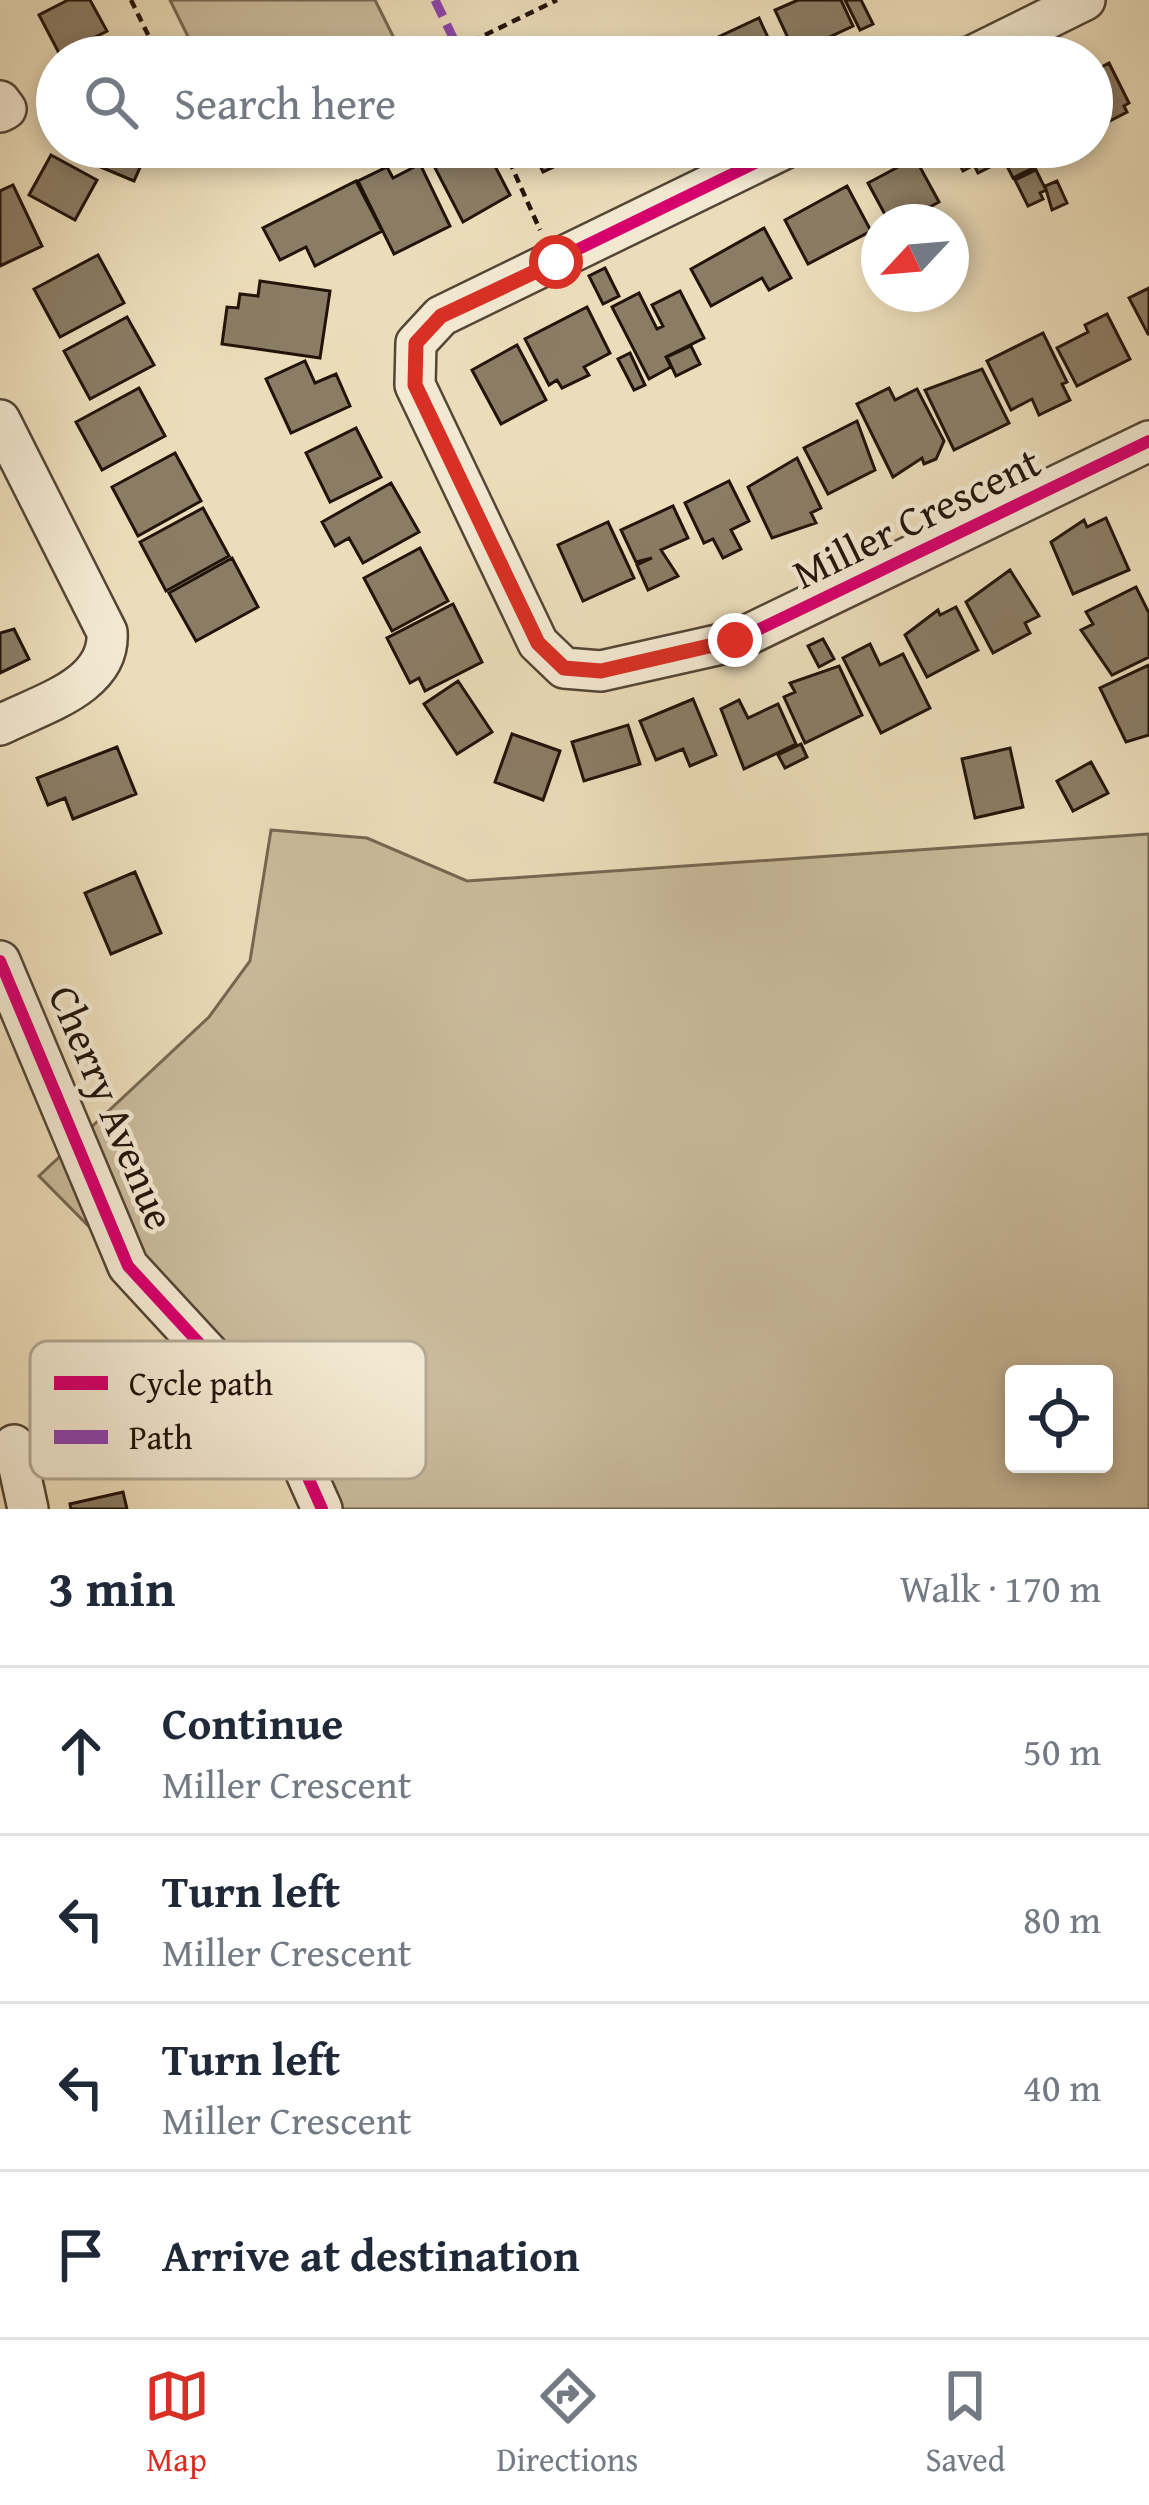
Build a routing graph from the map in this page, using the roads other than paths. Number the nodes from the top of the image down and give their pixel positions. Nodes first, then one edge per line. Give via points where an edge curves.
1 (1085, 0) edge
2 (1012, 36) edge
3 (745, 168) edge
4 (0, 420) edge
5 (1149, 441) edge
6 (0, 725) edge
7 (0, 961) edge
8 (197, 1341) edge
9 (14, 1445) dead end
10 (309, 1479) edge
11 (28, 1509) edge
12 (322, 1509) edge

1 - 2 street
3 - 5 street, Miller Crescent via 441,316 416,343 415,385 538,643 564,668 601,671 735,640
4 - 6 street via 107,632 109,652 81,683
7 - 8 street, Cherry Avenue via 128,1266
9 - 11 street
10 - 12 street, Cherry Avenue

